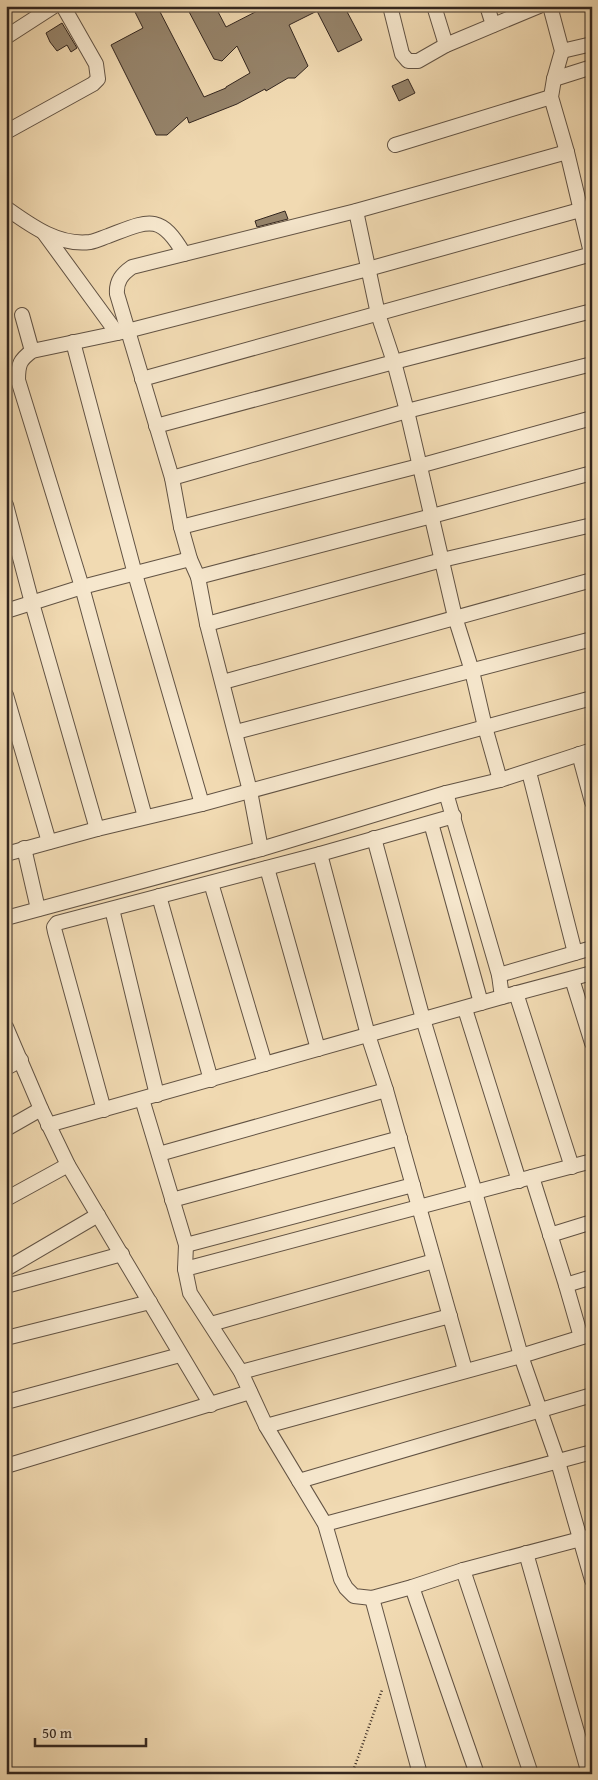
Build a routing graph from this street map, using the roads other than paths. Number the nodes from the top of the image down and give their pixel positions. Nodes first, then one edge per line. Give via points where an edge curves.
1 (54, 6) edge
2 (62, 6) edge
3 (390, 6) edge
4 (434, 6) edge
5 (487, 6) edge
6 (539, 6) edge
7 (550, 6) edge
8 (493, 25) junction
9 (6, 37) edge
10 (592, 44) edge
11 (446, 45) junction
12 (562, 51) junction
13 (592, 68) edge
14 (554, 79) junction
15 (551, 97) junction
16 (6, 132) edge
17 (395, 145) dead end
18 (567, 152) junction
19 (6, 208) edge
20 (580, 210) junction
21 (356, 211) junction
22 (44, 233) junction
23 (184, 254) junction
24 (592, 255) edge
25 (368, 269) junction
26 (592, 311) edge
27 (378, 314) junction
28 (22, 315) dead end
29 (122, 332) junction
30 (73, 342) junction
31 (32, 351) junction
32 (394, 362) junction
33 (592, 364) edge
34 (142, 378) junction
35 (407, 411) junction
36 (592, 418) edge
37 (156, 426) junction
38 (419, 466) junction
39 (592, 472) edge
40 (172, 478) junction
41 (6, 505) edge
42 (432, 516) junction
43 (592, 525) edge
44 (181, 527) junction
45 (190, 559) junction
46 (442, 560) junction
47 (135, 574) junction
48 (198, 577) junction
49 (592, 580) edge
50 (82, 587) junction
51 (32, 603) junction
52 (6, 611) edge
53 (455, 617) junction
54 (207, 624) junction
55 (592, 639) edge
56 (472, 671) junction
57 (223, 682) junction
58 (6, 695) edge
59 (592, 698) edge
60 (485, 727) junction
61 (236, 732) junction
62 (585, 752) edge
63 (529, 772) junction
64 (500, 780) junction
65 (250, 791) junction
66 (446, 793) junction
67 (592, 802) edge
68 (202, 804) junction
69 (454, 816) junction
70 (146, 817) junction
71 (431, 823) junction
72 (97, 829) junction
73 (374, 838) junction
74 (49, 842) junction
75 (24, 848) junction
76 (261, 849) junction
77 (6, 854) edge
78 (320, 854) junction
79 (267, 868) junction
80 (211, 883) junction
81 (159, 896) junction
82 (112, 909) junction
83 (38, 910) junction
84 (6, 918) edge
85 (592, 948) edge
86 (575, 953) junction
87 (592, 973) edge
88 (499, 974) junction
89 (572, 979) junction
90 (516, 993) junction
91 (502, 997) junction
92 (481, 1003) junction
93 (465, 1008) junction
94 (422, 1020) junction
95 (6, 1028) edge
96 (368, 1035) junction
97 (592, 1043) edge
98 (318, 1049) junction
99 (20, 1060) junction
100 (265, 1064) junction
101 (6, 1068) edge
102 (211, 1080) junction
103 (386, 1090) junction
104 (157, 1095) junction
105 (142, 1099) junction
106 (40, 1109) junction
107 (104, 1110) junction
108 (48, 1125) junction
109 (6, 1130) edge
110 (400, 1138) junction
111 (159, 1154) junction
112 (592, 1161) edge
113 (68, 1165) junction
114 (572, 1167) junction
115 (526, 1179) junction
116 (413, 1184) junction
117 (475, 1192) junction
118 (6, 1199) edge
119 (172, 1200) junction
120 (420, 1207) junction
121 (98, 1215) junction
122 (592, 1222) edge
123 (550, 1235) junction
124 (186, 1245) junction
125 (122, 1254) junction
126 (434, 1261) junction
127 (6, 1269) edge
128 (185, 1269) junction
129 (592, 1277) edge
130 (566, 1285) junction
131 (6, 1286) edge
132 (150, 1302) junction
133 (450, 1316) junction
134 (211, 1324) junction
135 (586, 1336) edge
136 (6, 1338) edge
137 (180, 1355) junction
138 (521, 1356) junction
139 (465, 1370) junction
140 (241, 1372) junction
141 (250, 1392) junction
142 (592, 1395) edge
143 (6, 1402) edge
144 (211, 1405) junction
145 (539, 1410) junction
146 (266, 1426) junction
147 (592, 1452) edge
148 (558, 1462) junction
149 (6, 1466) edge
150 (299, 1481) junction
151 (325, 1524) junction
152 (586, 1538) edge
153 (526, 1553) junction
154 (463, 1570) junction
155 (592, 1580) edge
156 (412, 1587) junction
157 (372, 1598) junction
158 (588, 1755) edge
159 (420, 1774) edge
160 (477, 1774) edge
161 (530, 1774) edge
162 (589, 1774) edge

1 - 9 street
2 - 16 street via 96,64 98,79
3 - 11 street via 402,54 408,61 418,61
4 - 11 street
5 - 8 street
6 - 8 street
7 - 12 street
8 - 11 street
10 - 12 street
12 - 14 street
13 - 14 street
14 - 15 street
15 - 17 street
15 - 18 street
18 - 20 street
18 - 21 street
19 - 22 street
20 - 24 street
20 - 25 street
21 - 23 street
21 - 25 street
22 - 23 street via 70,242 91,242 150,223 164,227
22 - 29 street
23 - 29 street via 132,267 124,273 117,288
24 - 27 street
25 - 27 street
25 - 29 street
26 - 32 street
27 - 32 street
27 - 34 street
28 - 31 street
29 - 30 street
29 - 34 street
30 - 31 street
30 - 47 street
31 - 50 street via 22,359 18,380
32 - 35 street
32 - 37 street
33 - 35 street
34 - 37 street
35 - 38 street
35 - 40 street
36 - 38 street
37 - 40 street
38 - 42 street
38 - 44 street
39 - 42 street
40 - 44 street
41 - 51 street
42 - 46 street
42 - 48 street
43 - 46 street
44 - 45 street
45 - 47 street
45 - 48 street
46 - 53 street
46 - 54 street
47 - 50 street
47 - 68 street
48 - 54 street
49 - 53 street
50 - 51 street
50 - 70 street
51 - 52 street
51 - 72 street
53 - 56 street
53 - 57 street
54 - 57 street
55 - 56 street
56 - 60 street
56 - 61 street
57 - 61 street
58 - 74 street
59 - 60 street
60 - 64 street
60 - 65 street
61 - 65 street
62 - 63 street
62 - 67 street
63 - 64 street
63 - 86 street
64 - 66 street
65 - 68 street
65 - 76 street
66 - 69 street
66 - 76 street
68 - 70 street
69 - 71 street
69 - 88 street
70 - 72 street
71 - 73 street
71 - 92 street
72 - 74 street
73 - 78 street
73 - 94 street
74 - 75 street
75 - 77 street
75 - 83 street
76 - 83 street
78 - 79 street
78 - 96 street
79 - 80 street
79 - 98 street
80 - 81 street
80 - 100 street
81 - 82 street
81 - 102 street
82 - 104 street
82 - 107 street via 63,921 54,927
83 - 84 street
85 - 86 street
86 - 88 street
87 - 89 street
88 - 91 street
89 - 90 street
89 - 97 street
90 - 91 street
90 - 114 street
91 - 92 street
92 - 93 street
93 - 94 street
93 - 115 street
94 - 96 street
94 - 117 street
95 - 99 street
96 - 98 street
96 - 103 street
98 - 100 street
99 - 101 street
99 - 106 street
100 - 102 street
102 - 104 street
103 - 110 street
103 - 111 street
104 - 105 street
105 - 107 street
105 - 111 street
106 - 108 street
106 - 109 street
107 - 108 street
108 - 113 street
110 - 116 street
110 - 119 street
111 - 119 street
112 - 114 street
113 - 118 street
113 - 121 street
114 - 115 street
115 - 117 street
115 - 123 street
116 - 120 street
116 - 124 street
117 - 120 street
117 - 138 street
119 - 124 street
120 - 126 street
120 - 128 street
121 - 125 street
121 - 127 street
122 - 123 street
123 - 130 street
124 - 128 street
125 - 131 street
125 - 132 street
126 - 133 street
126 - 134 street
128 - 134 street via 190,1293
129 - 130 street
130 - 135 street
132 - 136 street
132 - 137 street
133 - 139 street
133 - 140 street
134 - 140 street
135 - 138 street
137 - 143 street
137 - 144 street
138 - 139 street
138 - 145 street
139 - 146 street
140 - 141 street
141 - 144 street
141 - 146 street
142 - 145 street
144 - 149 street
145 - 148 street
145 - 150 street
146 - 150 street
147 - 148 street
148 - 151 street
148 - 152 street
150 - 151 street
151 - 157 street via 340,1579 354,1596
152 - 153 street
152 - 155 street
153 - 154 street
153 - 158 street
154 - 156 street
154 - 161 street
156 - 157 street
156 - 160 street
157 - 159 street
158 - 162 street

